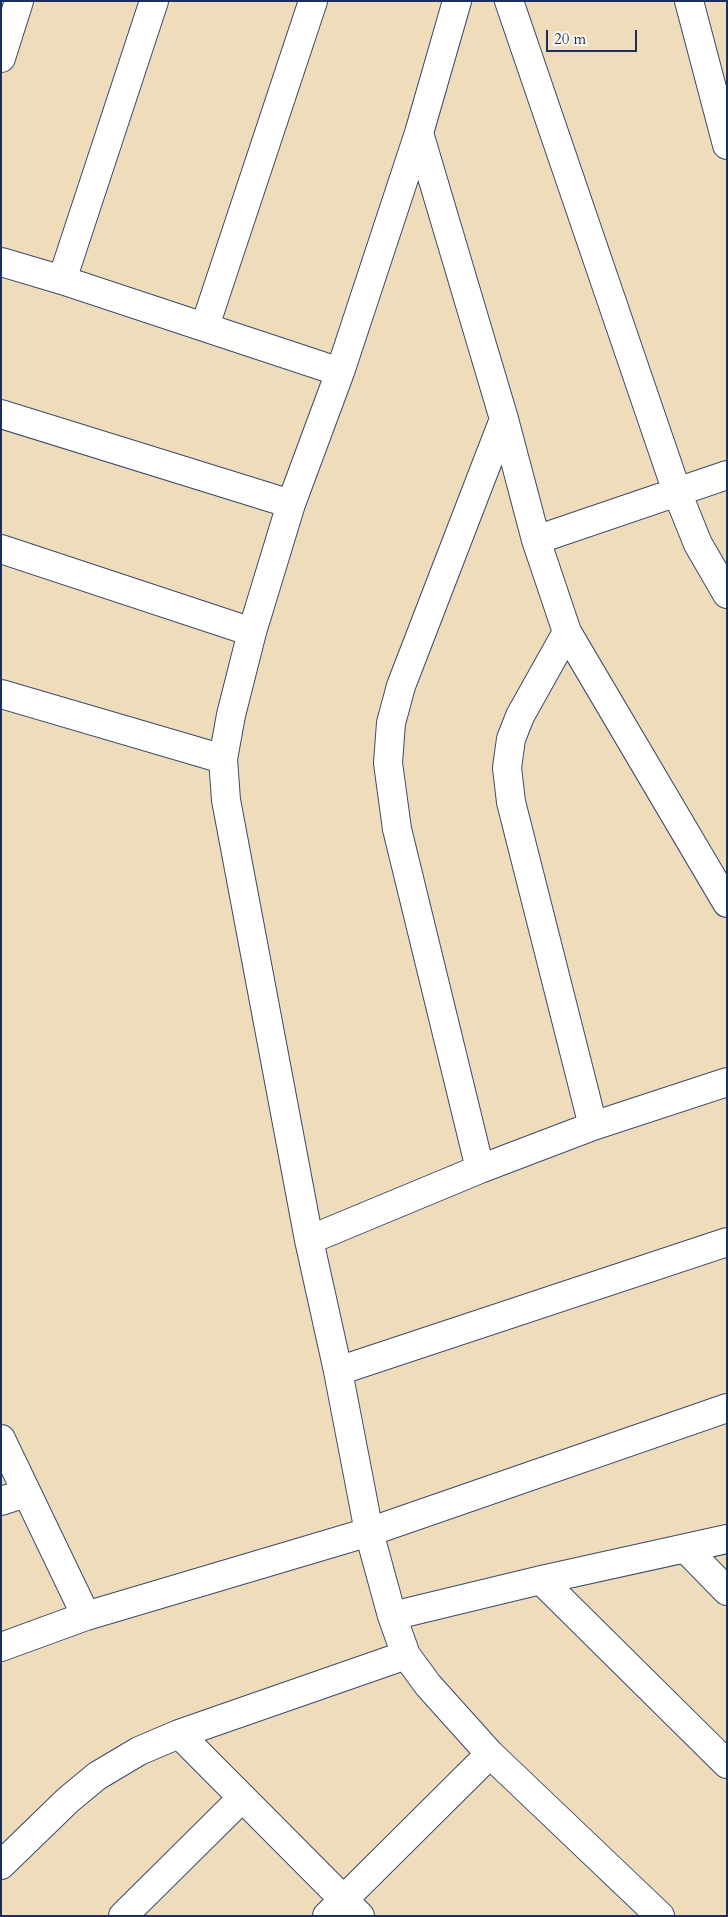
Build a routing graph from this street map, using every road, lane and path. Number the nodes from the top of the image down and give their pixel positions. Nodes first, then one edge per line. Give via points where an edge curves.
1 (20, 1) edge
2 (154, 1) edge
3 (313, 1) edge
4 (457, 1) edge
5 (509, 1) edge
6 (689, 1) edge
7 (1, 58) edge
8 (419, 133) junction
9 (727, 145) edge
10 (1, 262) edge
11 (62, 280) junction
12 (205, 326) junction
13 (340, 372) junction
14 (1, 414) edge
15 (504, 419) junction
16 (727, 475) edge
17 (677, 492) junction
18 (291, 504) junction
19 (536, 540) junction
20 (1, 549) edge
21 (727, 594) edge
22 (252, 632) junction
23 (567, 632) junction
24 (1, 694) edge
25 (223, 759) junction
26 (727, 903) edge
27 (727, 1082) edge
28 (593, 1126) junction
29 (480, 1169) junction
30 (309, 1240) junction
31 (727, 1242) edge
32 (338, 1371) junction
33 (727, 1408) edge
34 (1, 1440) edge
35 (26, 1493) junction
36 (1, 1501) edge
37 (369, 1532) junction
38 (727, 1539) edge
39 (686, 1550) junction
40 (541, 1580) junction
41 (727, 1591) edge
42 (86, 1616) junction
43 (392, 1616) junction
44 (1, 1647) edge
45 (406, 1655) junction
46 (180, 1734) junction
47 (490, 1754) junction
48 (727, 1764) edge
49 (242, 1798) junction
50 (1, 1865) edge
51 (344, 1910) edge
52 (123, 1916) edge
53 (660, 1916) edge

1 - 7 street
2 - 11 street
3 - 12 street
4 - 8 street
5 - 17 street
6 - 9 street
8 - 13 street
8 - 15 street
10 - 11 street
11 - 12 street
12 - 13 street
13 - 18 street
14 - 18 street
15 - 19 street
15 - 29 street via 401,686 391,723 388,763 396,829
16 - 17 street
17 - 19 street
17 - 21 street via 698,544
18 - 22 street
19 - 23 street
20 - 22 street
22 - 25 street
23 - 26 street
23 - 28 street via 520,716 511,739 508,768 511,802
24 - 25 street
25 - 30 street via 226,800
27 - 28 street
28 - 29 street
29 - 30 street
30 - 32 street
31 - 32 street
32 - 37 street
33 - 37 street
34 - 35 street
35 - 36 street
35 - 42 street
37 - 42 street
37 - 43 street
38 - 39 street
39 - 40 street
39 - 41 street
40 - 43 street
40 - 48 street
42 - 44 street
43 - 45 street
45 - 46 street
45 - 47 street via 428,1685
46 - 49 street
46 - 50 street via 139,1751 97,1776
47 - 51 street
47 - 53 street
49 - 51 street
49 - 52 street

